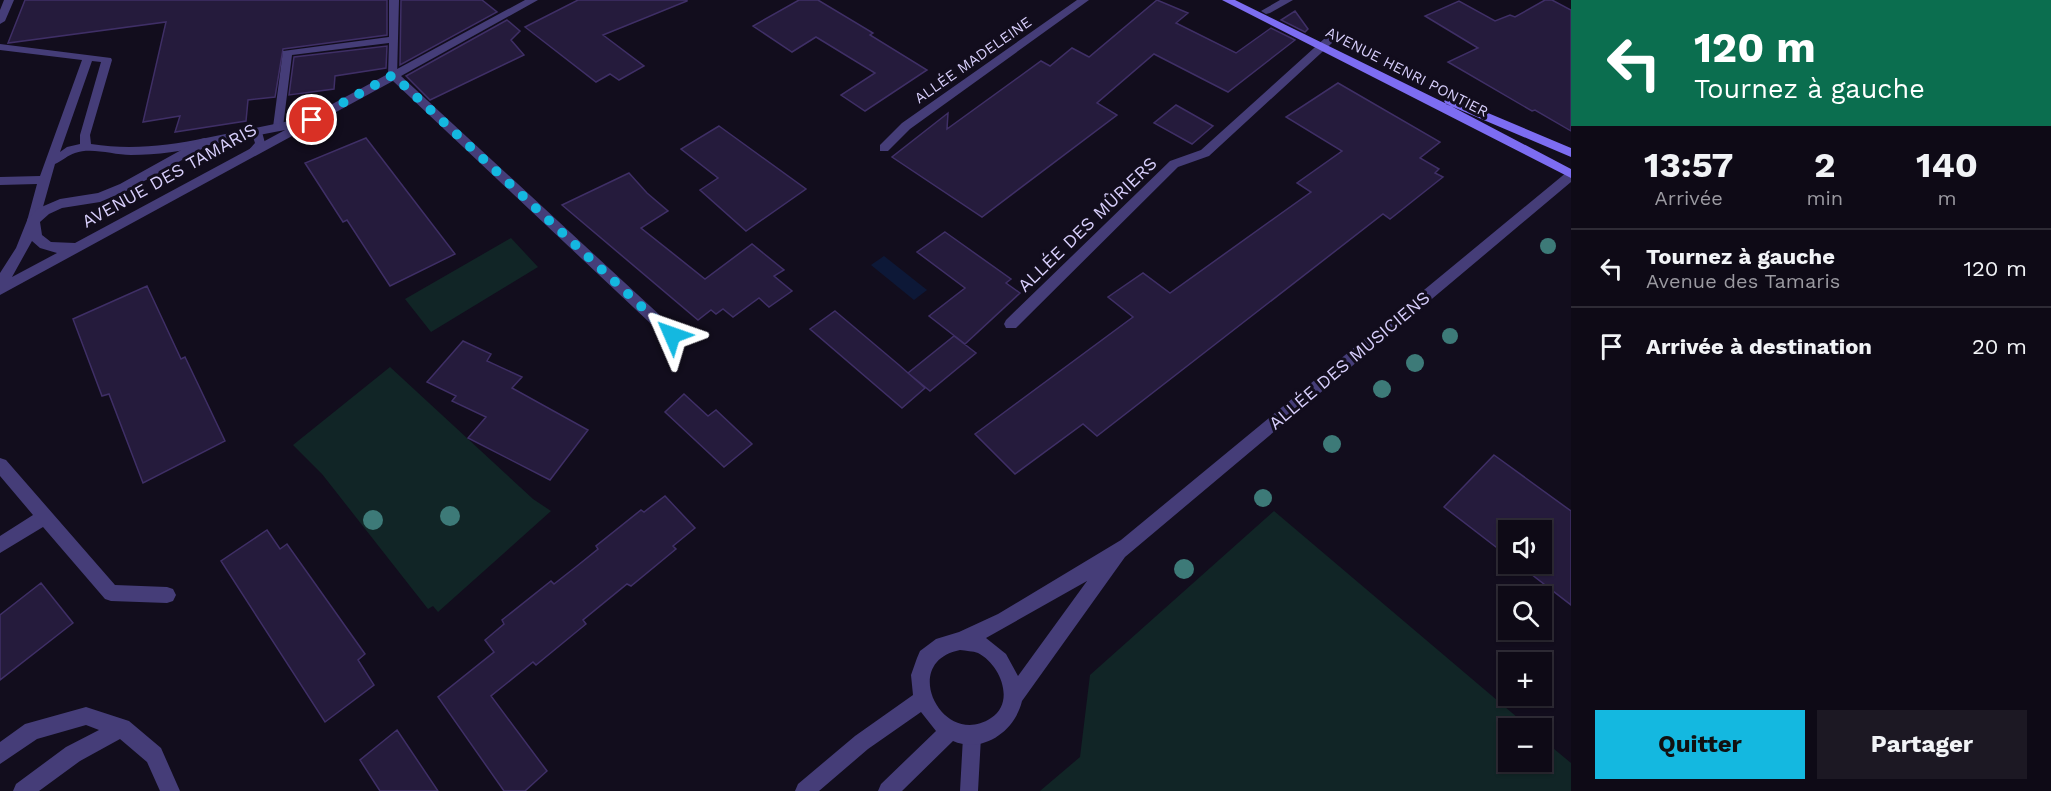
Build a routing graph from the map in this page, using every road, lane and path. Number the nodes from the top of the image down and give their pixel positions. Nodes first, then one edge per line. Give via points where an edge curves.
1 (9, 0) edge
2 (394, 0) edge
3 (533, 0) edge
4 (1084, 0) edge
5 (1227, 0) edge
6 (1243, 0) edge
7 (1288, 0) edge
8 (1266, 11) junction
9 (0, 21) edge
10 (393, 39) junction
11 (1325, 44) junction
12 (0, 47) edge
13 (88, 58) junction
14 (393, 75) junction
15 (312, 120) junction
16 (278, 127) junction
17 (252, 132) junction
18 (205, 142) junction
19 (86, 147) junction
20 (884, 148) dead end
21 (252, 152) junction
22 (1571, 153) edge
23 (53, 161) junction
24 (1571, 175) edge
25 (44, 180) junction
26 (0, 181) edge
27 (33, 221) junction
28 (77, 248) junction
29 (0, 285) edge
30 (0, 291) edge
31 (1011, 324) dead end
32 (672, 335) dead end
33 (0, 465) edge
34 (44, 517) junction
35 (0, 545) edge
36 (1127, 546) junction
37 (167, 595) dead end
38 (960, 641) junction
39 (1013, 698) junction
40 (922, 700) junction
41 (122, 728) junction
42 (950, 731) junction
43 (972, 737) junction
44 (0, 754) edge
45 (23, 791) edge
46 (170, 791) edge
47 (805, 791) edge
48 (888, 791) edge
49 (969, 791) edge

1 - 9 lane
2 - 10 lane
3 - 14 street, AVENUE DES TAMARIS
4 - 20 street, ALLÉE MADELEINE via 906,126
5 - 11 street, AVENUE HENRI PONTIER
6 - 8 street, AVENUE HENRI PONTIER
7 - 8 street
8 - 11 street, AVENUE HENRI PONTIER
10 - 14 lane
10 - 16 lane via 287,53
11 - 22 street, AVENUE HENRI PONTIER
11 - 24 street, AVENUE HENRI PONTIER
11 - 31 street, ALLÉE DES MÛRIERS via 1205,153 1174,164
12 - 13 lane
13 - 19 lane via 107,60 85,135
13 - 23 lane
14 - 15 street, AVENUE DES TAMARIS
14 - 32 street
15 - 16 street, AVENUE DES TAMARIS
15 - 21 street, AVENUE DES TAMARIS
16 - 17 street, AVENUE DES TAMARIS
17 - 18 street, AVENUE DES TAMARIS
17 - 21 lane via 261,142
18 - 19 lane via 156,151 113,152
18 - 27 street, AVENUE DES TAMARIS via 124,187 100,197 60,204
19 - 23 lane via 71,150
21 - 28 street, AVENUE DES TAMARIS
23 - 25 lane
24 - 36 street, ALLÉE DES MUSICIENS
25 - 26 lane
25 - 27 lane
27 - 28 street, AVENUE DES TAMARIS via 38,241 53,248
27 - 29 street via 22,249
28 - 30 street, AVENUE DES TAMARIS
33 - 34 street
34 - 35 street
34 - 37 street via 111,593
36 - 38 street, ALLÉE DES MUSICIENS via 1057,592
36 - 39 street, ALLÉE DES MUSICIENS via 1076,608
38 - 39 street via 981,645 999,658 1010,676
38 - 40 street via 941,645 927,659 920,678
39 - 43 street via 1007,718 992,732
40 - 42 street via 933,718
40 - 47 street via 886,722
41 - 44 street via 86,716 32,731
41 - 45 street via 73,754
41 - 46 street via 154,755
42 - 43 street
42 - 48 street
43 - 49 lane

